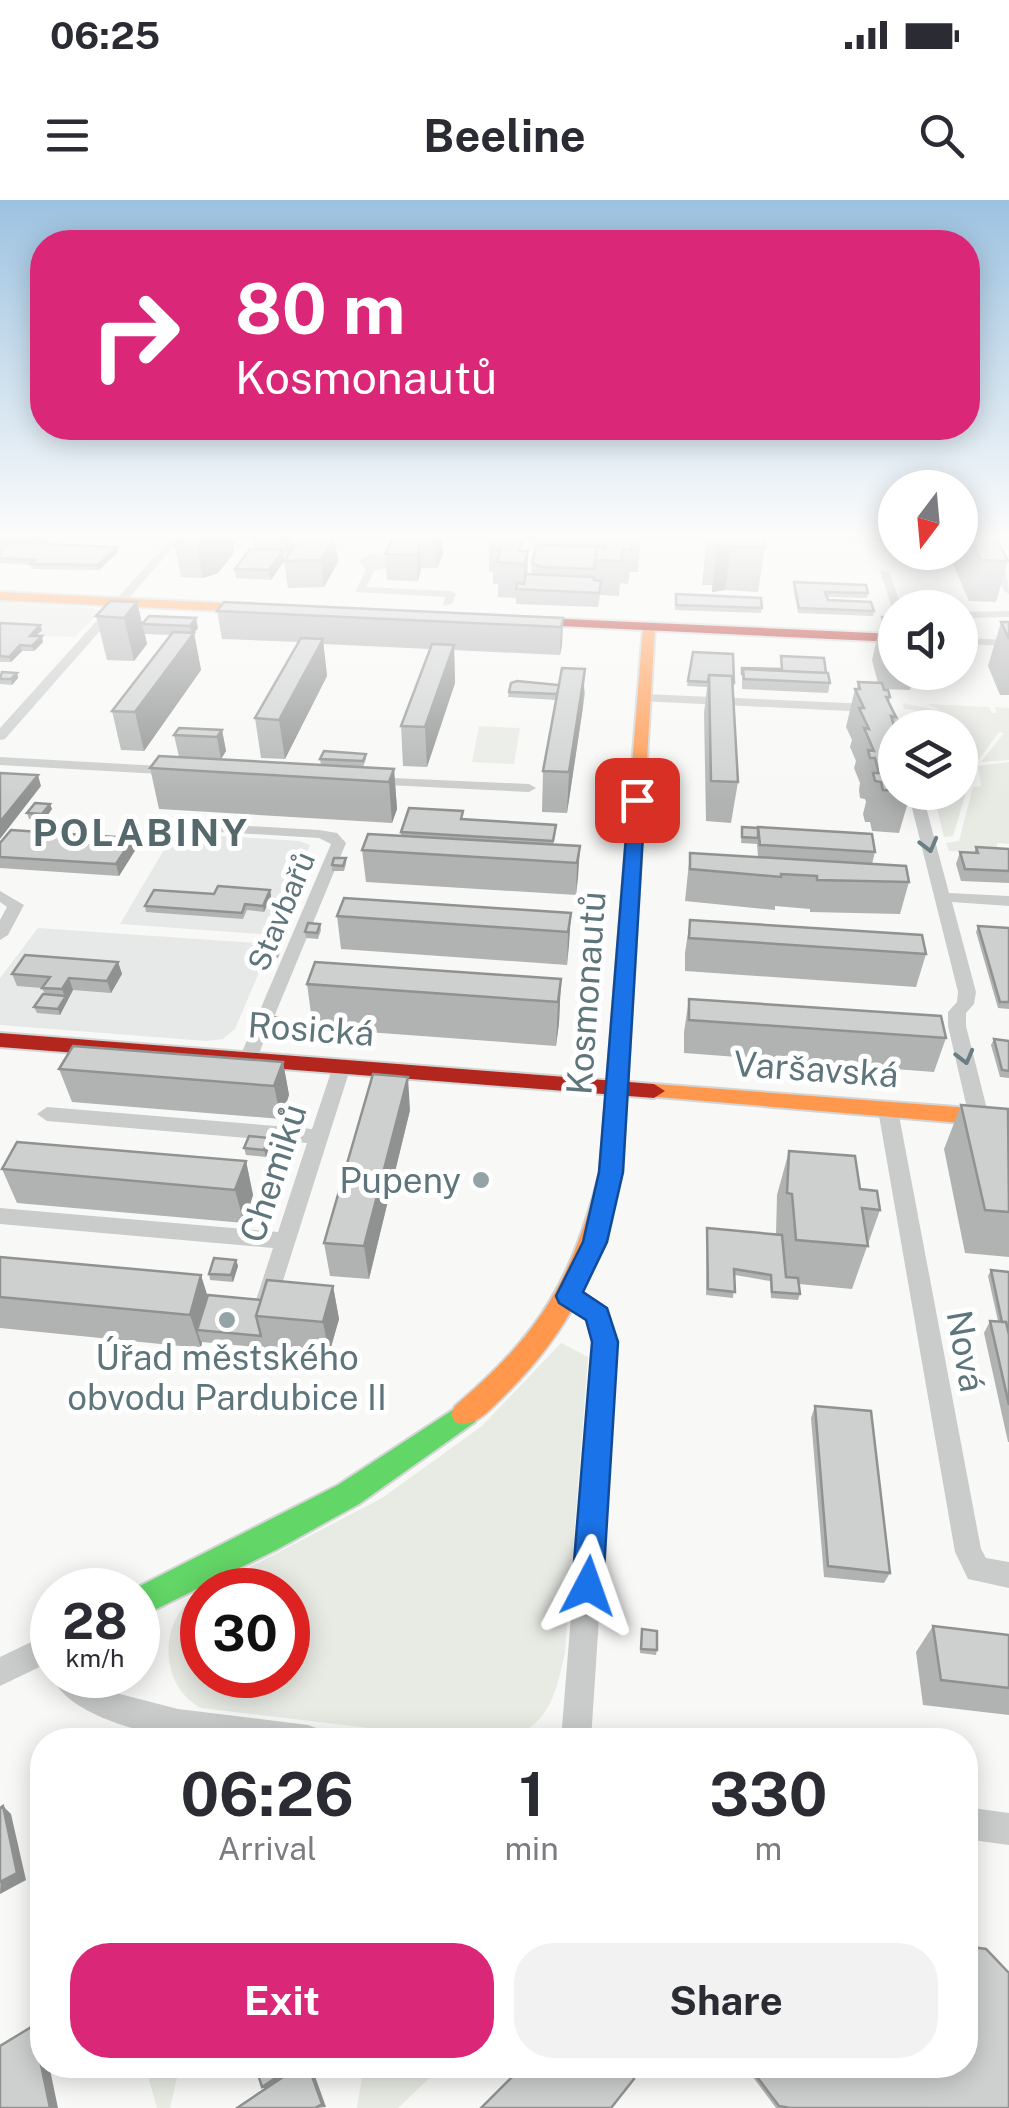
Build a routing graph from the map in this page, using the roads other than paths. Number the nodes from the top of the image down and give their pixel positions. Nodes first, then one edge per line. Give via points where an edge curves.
1 (99, 623) edge
2 (564, 623) edge
3 (649, 627) junction
4 (878, 637) edge
5 (978, 642) edge
6 (1009, 643) edge
7 (644, 698) junction
8 (878, 710) edge
9 (0, 736) edge
10 (0, 762) edge
11 (189, 771) edge
12 (346, 780) edge
13 (528, 788) dead end
14 (920, 810) edge
15 (160, 825) dead end
16 (0, 896) edge
17 (943, 897) junction
18 (1009, 901) edge
19 (0, 936) edge
20 (0, 1040) edge
21 (248, 1059) junction
22 (342, 1066) junction
23 (617, 1088) junction
24 (888, 1110) junction
25 (47, 1114) dead end
26 (979, 1117) junction
27 (1009, 1119) edge
28 (319, 1137) junction
29 (0, 1216) edge
30 (286, 1241) junction
31 (568, 1296) junction
32 (267, 1300) edge
33 (1009, 1575) edge
34 (160, 1592) edge
35 (30, 1657) edge
36 (0, 1672) edge
37 (89, 1698) edge
38 (232, 1728) edge
39 (577, 1728) edge
40 (978, 1824) edge
41 (1009, 1828) edge

1 - 9 street
2 - 3 street
3 - 4 street
3 - 7 street, Kosmonautů
5 - 6 street
7 - 8 street
7 - 23 street, Kosmonautů
10 - 11 street
12 - 13 street
14 -> 17 street
15 - 21 street, Stavbařů via 319,834 340,843
16 - 19 street via 16,904
17 - 18 street
17 -> 26 street via 967,992 957,1026
20 - 21 street, Rosická
21 - 22 street, Rosická
22 - 23 street, Rosická
22 - 28 street, Chemiků
23 - 24 street, Varšavská
23 - 31 street, Kosmonautů via 601,1223
24 - 26 street, Varšavská
24 - 33 street, Nová via 968,1552 978,1570
25 - 28 street
26 - 27 street, Varšavská
28 - 30 street, Chemiků
29 - 30 street
30 - 32 street, Chemiků
31 - 34 street, Kosmonautů via 513,1372 421,1451
31 - 39 street via 598,1316 605,1342
35 - 36 street
37 - 38 street via 118,1710
40 - 41 street

